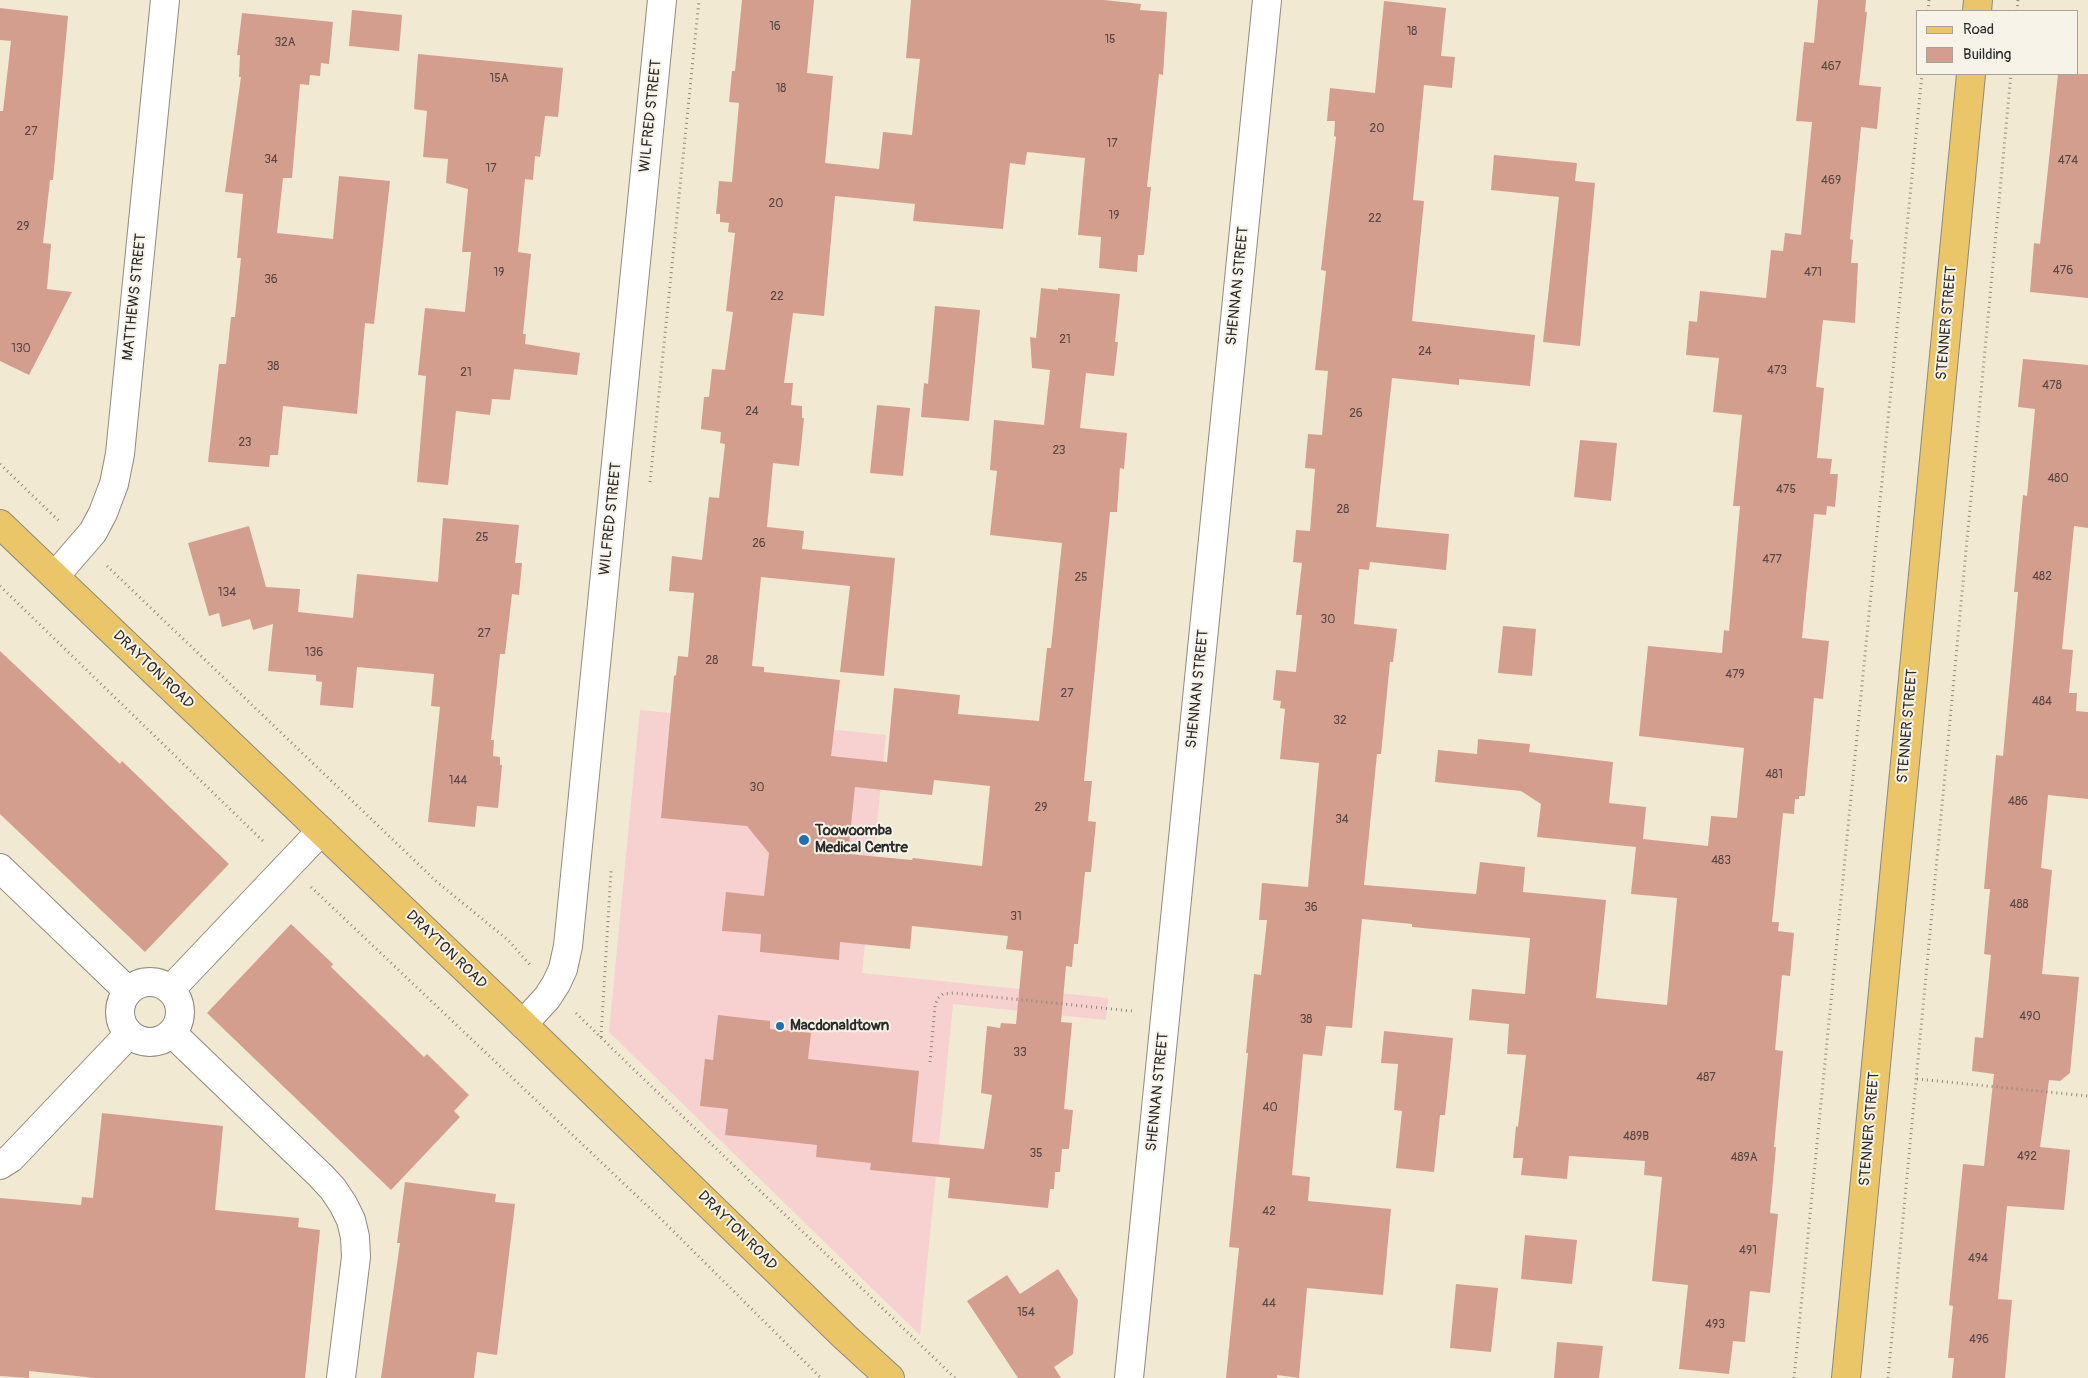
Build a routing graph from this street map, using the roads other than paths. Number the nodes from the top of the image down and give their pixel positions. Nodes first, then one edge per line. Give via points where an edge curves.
1 (165, 0) edge
2 (662, 0) edge
3 (1267, 0) edge
4 (1971, 75) edge
5 (0, 524) edge
6 (55, 576) junction
7 (321, 831) junction
8 (0, 868) edge
9 (128, 990) junction
10 (171, 990) junction
11 (523, 1024) junction
12 (172, 1033) junction
13 (128, 1034) junction
14 (0, 1165) edge
15 (341, 1378) edge
16 (890, 1378) edge
17 (1129, 1378) edge
18 (1846, 1378) edge

1 - 6 street, MATTHEWS STREET via 120,454 114,484 103,513 84,544
2 - 11 street, WILFRED STREET via 568,946 563,969 553,989
3 - 17 street, SHENNAN STREET
4 - 18 main road, STENNER STREET
5 - 6 main road, DRAYTON ROAD
6 - 7 main road, DRAYTON ROAD
7 - 10 street
7 - 11 main road, DRAYTON ROAD
8 - 9 street
9 - 10 street via 141,982 157,982
9 - 13 street via 120,1004 120,1020
10 - 12 street via 179,1003 179,1019
11 - 16 main road, DRAYTON ROAD
12 - 13 street via 158,1041 143,1042
12 - 15 street via 321,1176 333,1189 351,1220 356,1257
13 - 14 street via 11,1158

